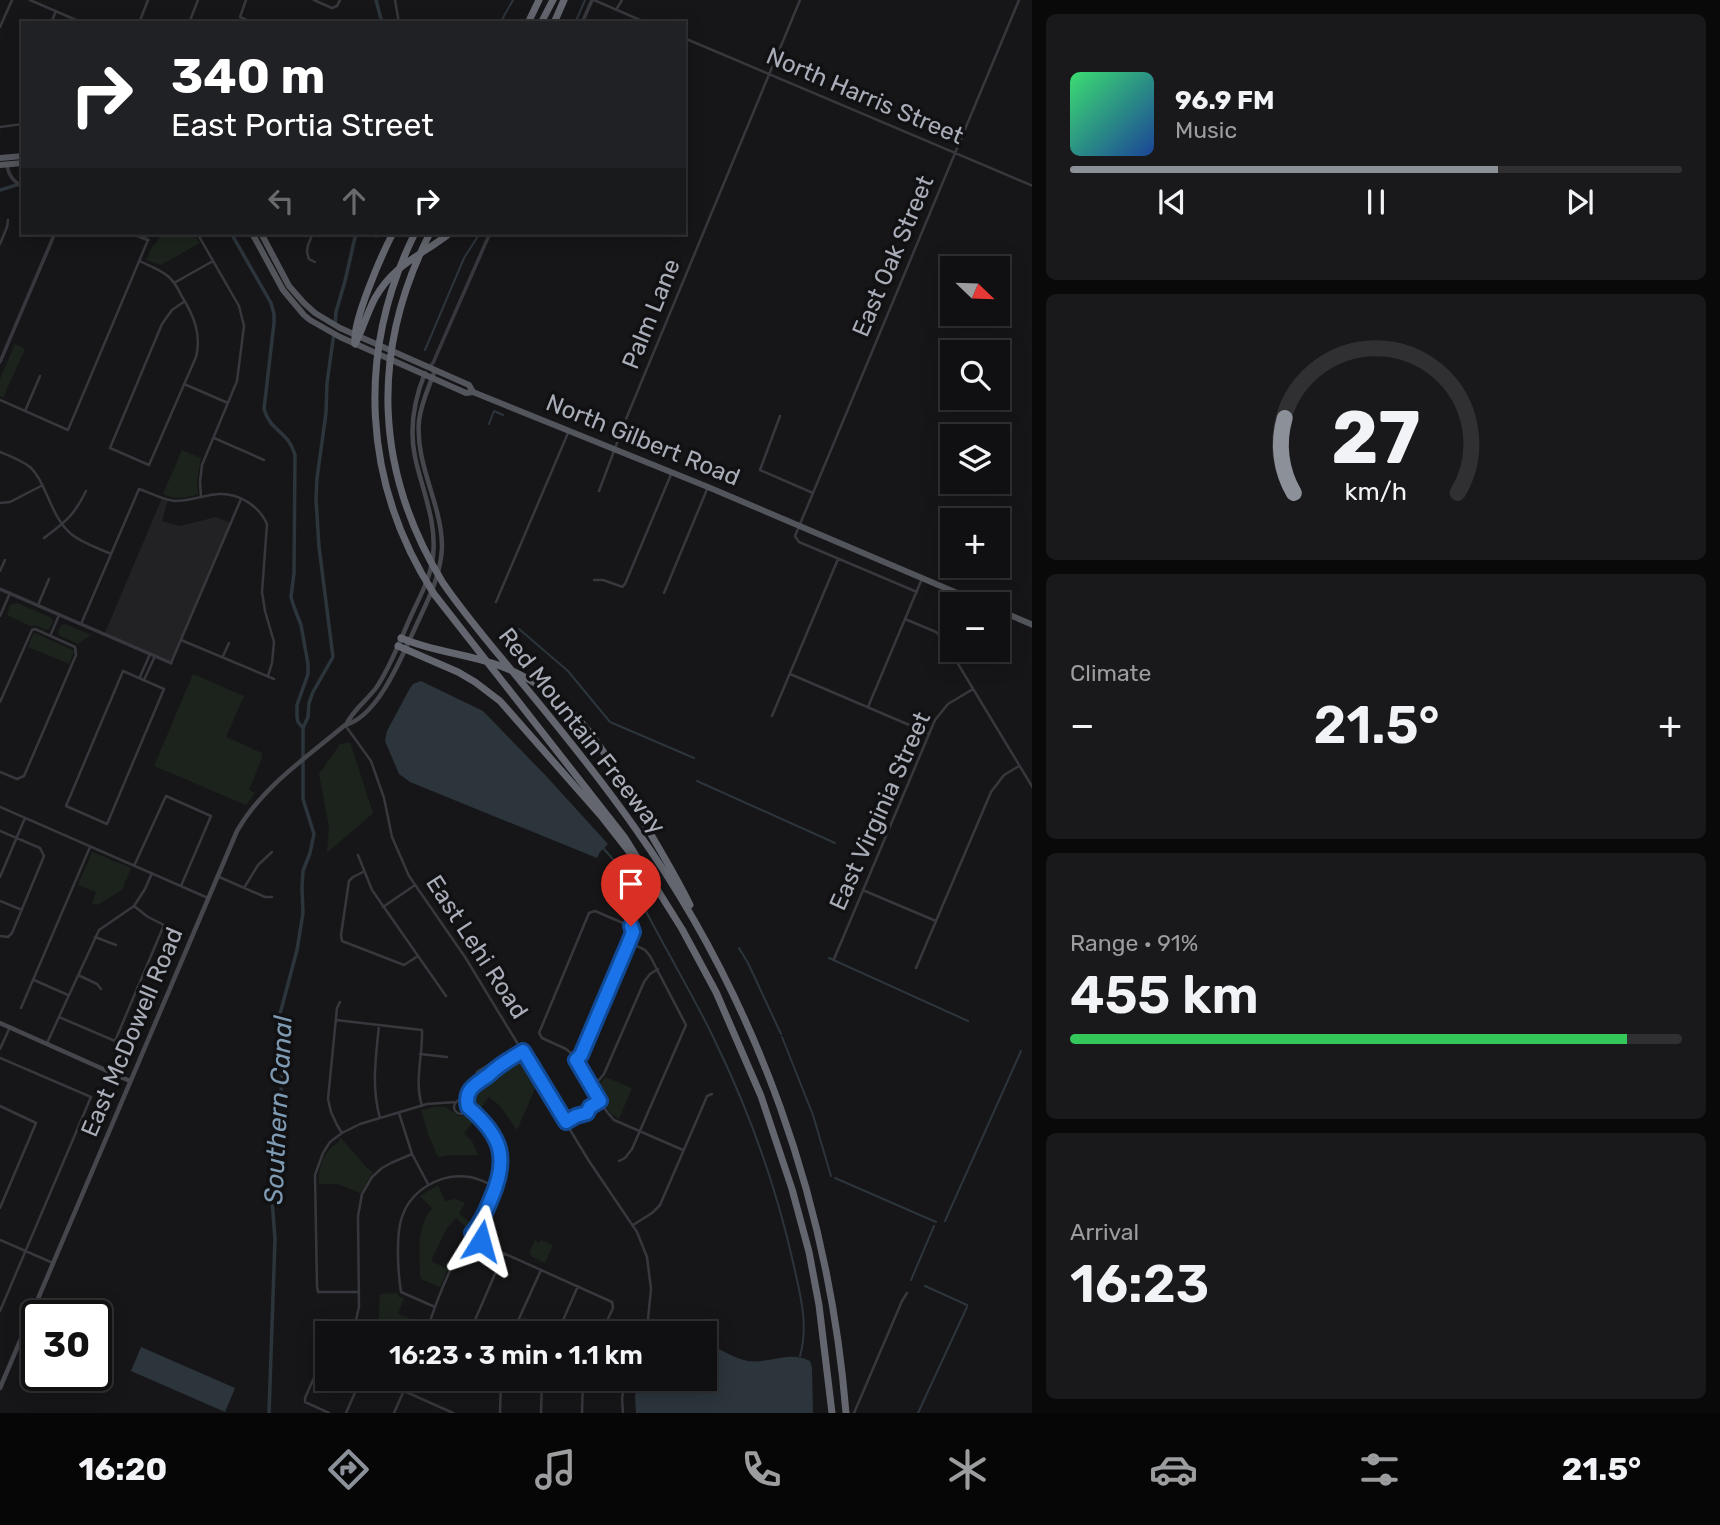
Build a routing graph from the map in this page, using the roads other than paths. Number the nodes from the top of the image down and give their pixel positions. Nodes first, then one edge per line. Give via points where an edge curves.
1 (12, 0) edge
2 (30, 0) edge
3 (148, 0) edge
4 (198, 0) edge
5 (246, 0) edge
6 (314, 0) edge
7 (340, 0) edge
8 (395, 0) edge
9 (553, 0) edge
10 (564, 0) edge
11 (593, 0) edge
12 (622, 0) edge
13 (800, 0) edge
14 (1019, 0) edge
15 (538, 2) edge
16 (616, 10) junction
17 (56, 11) junction
18 (52, 21) edge
19 (78, 21) edge
20 (140, 21) edge
21 (191, 21) edge
22 (249, 21) edge
23 (399, 21) edge
24 (527, 21) edge
25 (542, 21) edge
26 (555, 21) edge
27 (583, 21) edge
28 (642, 21) edge
29 (0, 27) edge
30 (686, 39) edge
31 (769, 74) junction
32 (21, 124) edge
33 (0, 127) edge
34 (956, 153) junction
35 (21, 157) edge
36 (3, 162) edge
37 (21, 163) edge
38 (21, 186) edge
39 (1032, 186) edge
40 (8, 220) dead end
41 (54, 235) edge
42 (136, 235) edge
43 (198, 235) edge
44 (253, 235) edge
45 (262, 235) edge
46 (312, 235) edge
47 (392, 235) edge
48 (414, 235) edge
49 (429, 235) edge
50 (447, 235) edge
51 (489, 235) edge
52 (148, 240) joint
53 (0, 244) edge
54 (139, 261) junction
55 (213, 261) junction
56 (315, 262) dead end
57 (174, 283) junction
58 (186, 301) junction
59 (356, 338) junction
60 (1, 355) edge
61 (0, 362) edge
62 (432, 367) junction
63 (424, 375) junction
64 (40, 376) dead end
65 (432, 378) junction
66 (184, 384) junction
67 (472, 392) junction
68 (0, 400) edge
69 (228, 403) junction
70 (24, 411) junction
71 (780, 416) dead end
72 (569, 430) junction
73 (214, 438) junction
74 (615, 449) junction
75 (0, 452) edge
76 (264, 460) dead end
77 (37, 467) dead end
78 (33, 471) junction
79 (673, 472) junction
80 (41, 486) junction
81 (708, 487) junction
82 (86, 491) dead end
83 (599, 491) dead end
84 (813, 493) junction
85 (201, 497) junction
86 (241, 499) junction
87 (0, 503) edge
88 (62, 525) junction
89 (799, 526) junction
90 (44, 538) dead end
91 (111, 554) junction
92 (838, 558) junction
93 (5, 560) dead end
94 (0, 571) edge
95 (923, 578) junction
96 (49, 579) dead end
97 (594, 580) dead end
98 (0, 589) edge
99 (917, 592) junction
100 (955, 592) edge
101 (10, 593) junction
102 (664, 593) dead end
103 (496, 602) dead end
104 (37, 605) junction
105 (59, 615) junction
106 (1010, 615) edge
107 (0, 616) edge
108 (905, 619) junction
109 (81, 624) junction
110 (1032, 625) edge
111 (51, 635) junction
112 (181, 640) junction
113 (229, 643) dead end
114 (403, 644) junction
115 (152, 655) junction
116 (223, 657) junction
117 (171, 663) joint
118 (146, 669) junction
119 (790, 674) junction
120 (268, 676) junction
121 (140, 678) junction
122 (274, 679) dead end
123 (144, 680) junction
124 (973, 689) junction
125 (0, 702) edge
126 (867, 708) junction
127 (772, 716) dead end
128 (345, 725) junction
129 (929, 734) junction
130 (1019, 766) junction
131 (0, 772) edge
132 (1032, 788) edge
133 (0, 807) edge
134 (25, 818) junction
135 (0, 831) edge
136 (16, 838) junction
137 (90, 847) junction
138 (272, 852) dead end
139 (358, 855) dead end
140 (134, 866) junction
141 (644, 870) junction
142 (363, 872) junction
143 (152, 873) junction
144 (0, 877) edge
145 (217, 877) junction
146 (415, 885) junction
147 (181, 886) junction
148 (244, 888) junction
149 (863, 891) junction
150 (272, 897) dead end
151 (208, 898) junction
152 (0, 901) edge
153 (134, 906) junction
154 (383, 907) junction
155 (22, 910) junction
156 (936, 921) junction
157 (0, 936) edge
158 (95, 937) junction
159 (629, 942) junction
160 (116, 945) dead end
161 (710, 947) junction
162 (418, 956) junction
163 (834, 960) dead end
164 (916, 968) dead end
165 (657, 969) junction
166 (78, 975) junction
167 (34, 980) junction
168 (101, 989) dead end
169 (68, 995) junction
170 (446, 996) dead end
171 (340, 1002) dead end
172 (21, 1008) dead end
173 (59, 1017) junction
174 (336, 1020) junction
175 (0, 1023) edge
176 (379, 1025) junction
177 (10, 1027) junction
178 (47, 1043) junction
179 (0, 1049) edge
180 (522, 1049) junction
181 (420, 1054) junction
182 (447, 1057) dead end
183 (0, 1058) edge
184 (576, 1060) junction
185 (484, 1067) junction
186 (489, 1074) junction
187 (130, 1081) junction
188 (590, 1085) junction
189 (712, 1094) dead end
190 (458, 1101) junction
191 (600, 1101) junction
192 (444, 1103) junction
193 (467, 1105) junction
194 (0, 1106) edge
195 (422, 1106) junction
196 (454, 1108) junction
197 (399, 1112) junction
198 (464, 1113) junction
199 (477, 1115) junction
200 (380, 1118) junction
201 (566, 1122) junction
202 (640, 1132) junction
203 (342, 1133) junction
204 (683, 1150) junction
205 (412, 1154) junction
206 (619, 1161) dead end
207 (429, 1185) junction
208 (496, 1187) junction
209 (0, 1208) edge
210 (633, 1226) junction
211 (472, 1233) junction
212 (0, 1240) edge
213 (25, 1251) junction
214 (503, 1253) junction
215 (53, 1263) junction
216 (541, 1270) junction
217 (578, 1286) junction
218 (359, 1292) junction
219 (907, 1293) dead end
220 (435, 1307) junction
221 (0, 1311) edge
222 (355, 1321) edge
223 (431, 1321) edge
224 (474, 1321) edge
225 (518, 1321) edge
226 (563, 1321) edge
227 (607, 1321) edge
228 (647, 1321) edge
229 (315, 1376) edge
230 (0, 1388) edge
231 (356, 1391) edge
232 (404, 1391) joint
233 (501, 1391) edge
234 (542, 1391) edge
235 (583, 1391) edge
236 (623, 1391) edge
237 (329, 1413) edge
238 (346, 1413) edge
239 (394, 1413) edge
240 (453, 1413) edge
241 (500, 1413) edge
242 (541, 1413) edge
243 (582, 1413) edge
244 (623, 1413) edge
245 (832, 1413) edge
246 (846, 1413) edge
247 (854, 1413) edge

1 - 29 street
2 - 17 street
3 - 20 street
4 - 21 street
5 - 22 street via 240,17
6 - 7 street via 332,8
8 - 23 street
9 - 25 highway
10 - 26 highway
11 - 16 street
11 - 27 street
12 - 16 street
13 - 31 street, Palm Lane
14 - 34 street, East Oak Street
15 - 24 highway
16 - 28 street
17 - 18 street
17 - 19 street
30 - 31 street, North Harris Street
31 - 34 street, North Harris Street
31 - 74 street, Palm Lane
32 - 33 street
34 - 39 street, North Harris Street
34 - 84 street, East Oak Street
35 - 36 main road
36 - 37 main road
36 - 38 street
40 - 53 street
41 - 60 street
42 - 52 street
43 - 55 street
44 - 59 main road, North Gilbert Road via 277,282 304,315 340,337
45 - 59 main road, North Gilbert Road via 289,286 304,303
46 - 56 street via 307,252
47 - 59 highway via 378,263
48 - 141 highway, Red Mountain Freeway via 390,292 375,371 376,436 393,512 422,575 444,607 607,813
49 - 161 highway, Red Mountain Freeway via 403,296 388,375 392,457 408,512 452,596 618,805
50 - 59 highway via 394,272
51 - 62 street, East McDowell Road
52 - 54 street
54 - 57 street
54 - 70 street via 68,430
55 - 57 street
55 - 69 street via 243,315 237,381
57 - 58 street
58 - 66 street via 195,318 198,349
58 - 66 street via 162,324 110,448 149,465
59 - 62 main road, North Gilbert Road
59 - 63 main road, North Gilbert Road via 367,349
60 - 61 street
62 - 63 main road, East McDowell Road
62 - 65 main road, East McDowell Road
62 - 67 main road, North Gilbert Road
63 - 65 main road, North Gilbert Road
63 - 114 main road, East McDowell Road via 413,412 412,435 433,532 432,564
64 - 70 street
65 - 67 main road, North Gilbert Road
65 - 114 main road, East McDowell Road via 419,429 442,544 438,575
66 - 69 street
67 - 72 main road, North Gilbert Road
68 - 70 street
69 - 73 street
71 - 84 street via 760,470
72 - 74 main road, North Gilbert Road
72 - 103 street
73 - 76 street
73 - 85 street via 202,464
74 - 79 main road, North Gilbert Road
74 - 83 street, Palm Lane
75 - 78 street
77 - 78 street
78 - 80 street
79 - 81 main road, North Gilbert Road
79 - 97 street via 622,587
80 - 87 street
80 - 88 street
81 - 89 main road, North Gilbert Road
81 - 102 street
82 - 88 street
84 - 89 street, East Oak Street
85 - 86 street via 220,494
85 - 91 street via 168,500 139,489
86 - 112 street
86 - 120 street via 255,506 267,524 262,592 274,642
88 - 90 street
88 - 91 street
89 - 92 street via 795,536 799,542
89 - 95 main road, North Gilbert Road
91 - 109 street
92 - 99 street
92 - 119 street
93 - 94 street
95 - 99 street
95 - 100 main road, North Gilbert Road
96 - 104 street
98 - 101 street
99 - 108 street
101 - 104 street
101 - 107 street
104 - 105 street
105 - 109 street
105 - 111 street
106 - 110 main road
108 - 124 street via 940,635
108 - 126 street
109 - 115 street
111 - 125 street via 32,630
111 - 131 street via 77,651 24,776 17,779
112 - 116 street
112 - 117 street
113 - 116 street
114 - 128 main road, East McDowell Road via 381,694 354,723
114 - 141 highway via 458,672 500,701
114 - 161 highway via 500,666 530,680 576,716 600,746
115 - 117 street
115 - 118 street
116 - 120 street
118 - 121 street
118 - 123 street
119 - 126 street
119 - 127 street
120 - 122 street
121 - 123 street
121 - 123 street via 123,671 66,806 107,824 164,689
124 - 129 street, East Virginia Street via 941,711
124 - 130 street
126 - 129 street
128 - 145 main road, East McDowell Road via 269,788 252,808
128 - 146 street, East Lehi Road via 372,761 392,837
129 - 149 street, East Virginia Street
130 - 132 street
130 - 156 street via 1004,775 991,792
133 - 134 street
134 - 136 street
134 - 137 street
135 - 136 street
136 - 144 street
136 - 155 street via 40,848 44,856
137 - 140 street
137 - 167 street
138 - 148 street
139 - 142 street
140 - 143 street
140 - 147 street via 166,796 211,816
141 - 245 highway, Red Mountain Freeway via 716,992 776,1138 819,1305
142 - 154 street
142 - 162 street via 349,881 342,941 404,965
143 - 147 street
143 - 153 street
145 - 148 street
145 - 151 main road, East McDowell Road
146 - 154 street
146 - 180 street, East Lehi Road
147 - 151 street
148 - 150 street
149 - 156 street
149 - 163 street, East Virginia Street
151 - 187 main road, East McDowell Road
152 - 155 street
153 - 158 street via 104,925
153 - 173 street via 164,925 115,1041
154 - 162 street
155 - 157 street via 12,933
156 - 164 street
158 - 160 street
158 - 166 street
159 - 165 street via 645,950
159 - 184 street
159 - 184 street via 631,926 589,912 539,1032
161 - 246 highway, Red Mountain Freeway via 762,1059 806,1184 833,1307
162 - 170 street
165 - 188 street via 644,982 602,1078
165 - 202 street via 686,1022
166 - 168 street
166 - 169 street
167 - 169 street
167 - 172 street
169 - 173 street
171 - 174 street
173 - 178 street
174 - 176 street
174 - 203 street via 328,1099
175 - 177 main road
176 - 181 street via 422,1030
176 - 200 street via 374,1085
177 - 178 main road
177 - 179 street
178 - 187 main road
180 - 185 street
180 - 186 street
180 - 201 street, East Lehi Road
181 - 182 street
181 - 195 street
183 - 213 street via 91,1097
184 - 188 street
185 - 186 street
185 - 190 street
186 - 193 street via 475,1084
187 - 215 main road, East McDowell Road
188 - 191 street
189 - 204 street via 707,1096
190 - 192 street
190 - 193 street
190 - 196 street
191 - 201 street via 580,1109
191 - 202 street via 614,1120
192 - 195 street
192 - 196 street
193 - 198 street
193 - 199 street
194 - 209 street via 36,1123
195 - 197 street
196 - 198 street
197 - 200 street
197 - 205 street
198 - 199 street
199 - 208 street via 499,1148 501,1168
200 - 203 street
201 - 210 street, East Lehi Road
202 - 204 street
202 - 206 street via 630,1153
203 - 218 street via 323,1153 316,1174 318,1292
204 - 210 street via 660,1205
205 - 207 street
205 - 218 street via 382,1168 362,1194
207 - 208 street via 463,1177
207 - 220 street via 411,1200 402,1219 401,1292
208 - 211 street
210 - 228 street, East Lehi Road via 649,1270
211 - 214 street
211 - 220 street
212 - 213 street
213 - 215 street
213 - 221 street
214 - 216 street
214 - 224 street
215 - 230 main road, East McDowell Road
216 - 217 street
216 - 225 street
217 - 226 street
217 - 227 street via 613,1304
218 - 222 street
219 - 247 street
220 - 223 street
229 - 237 street via 305,1402
231 - 238 street
232 - 239 street
232 - 240 street
233 - 241 street
234 - 242 street
235 - 243 street
236 - 244 street

